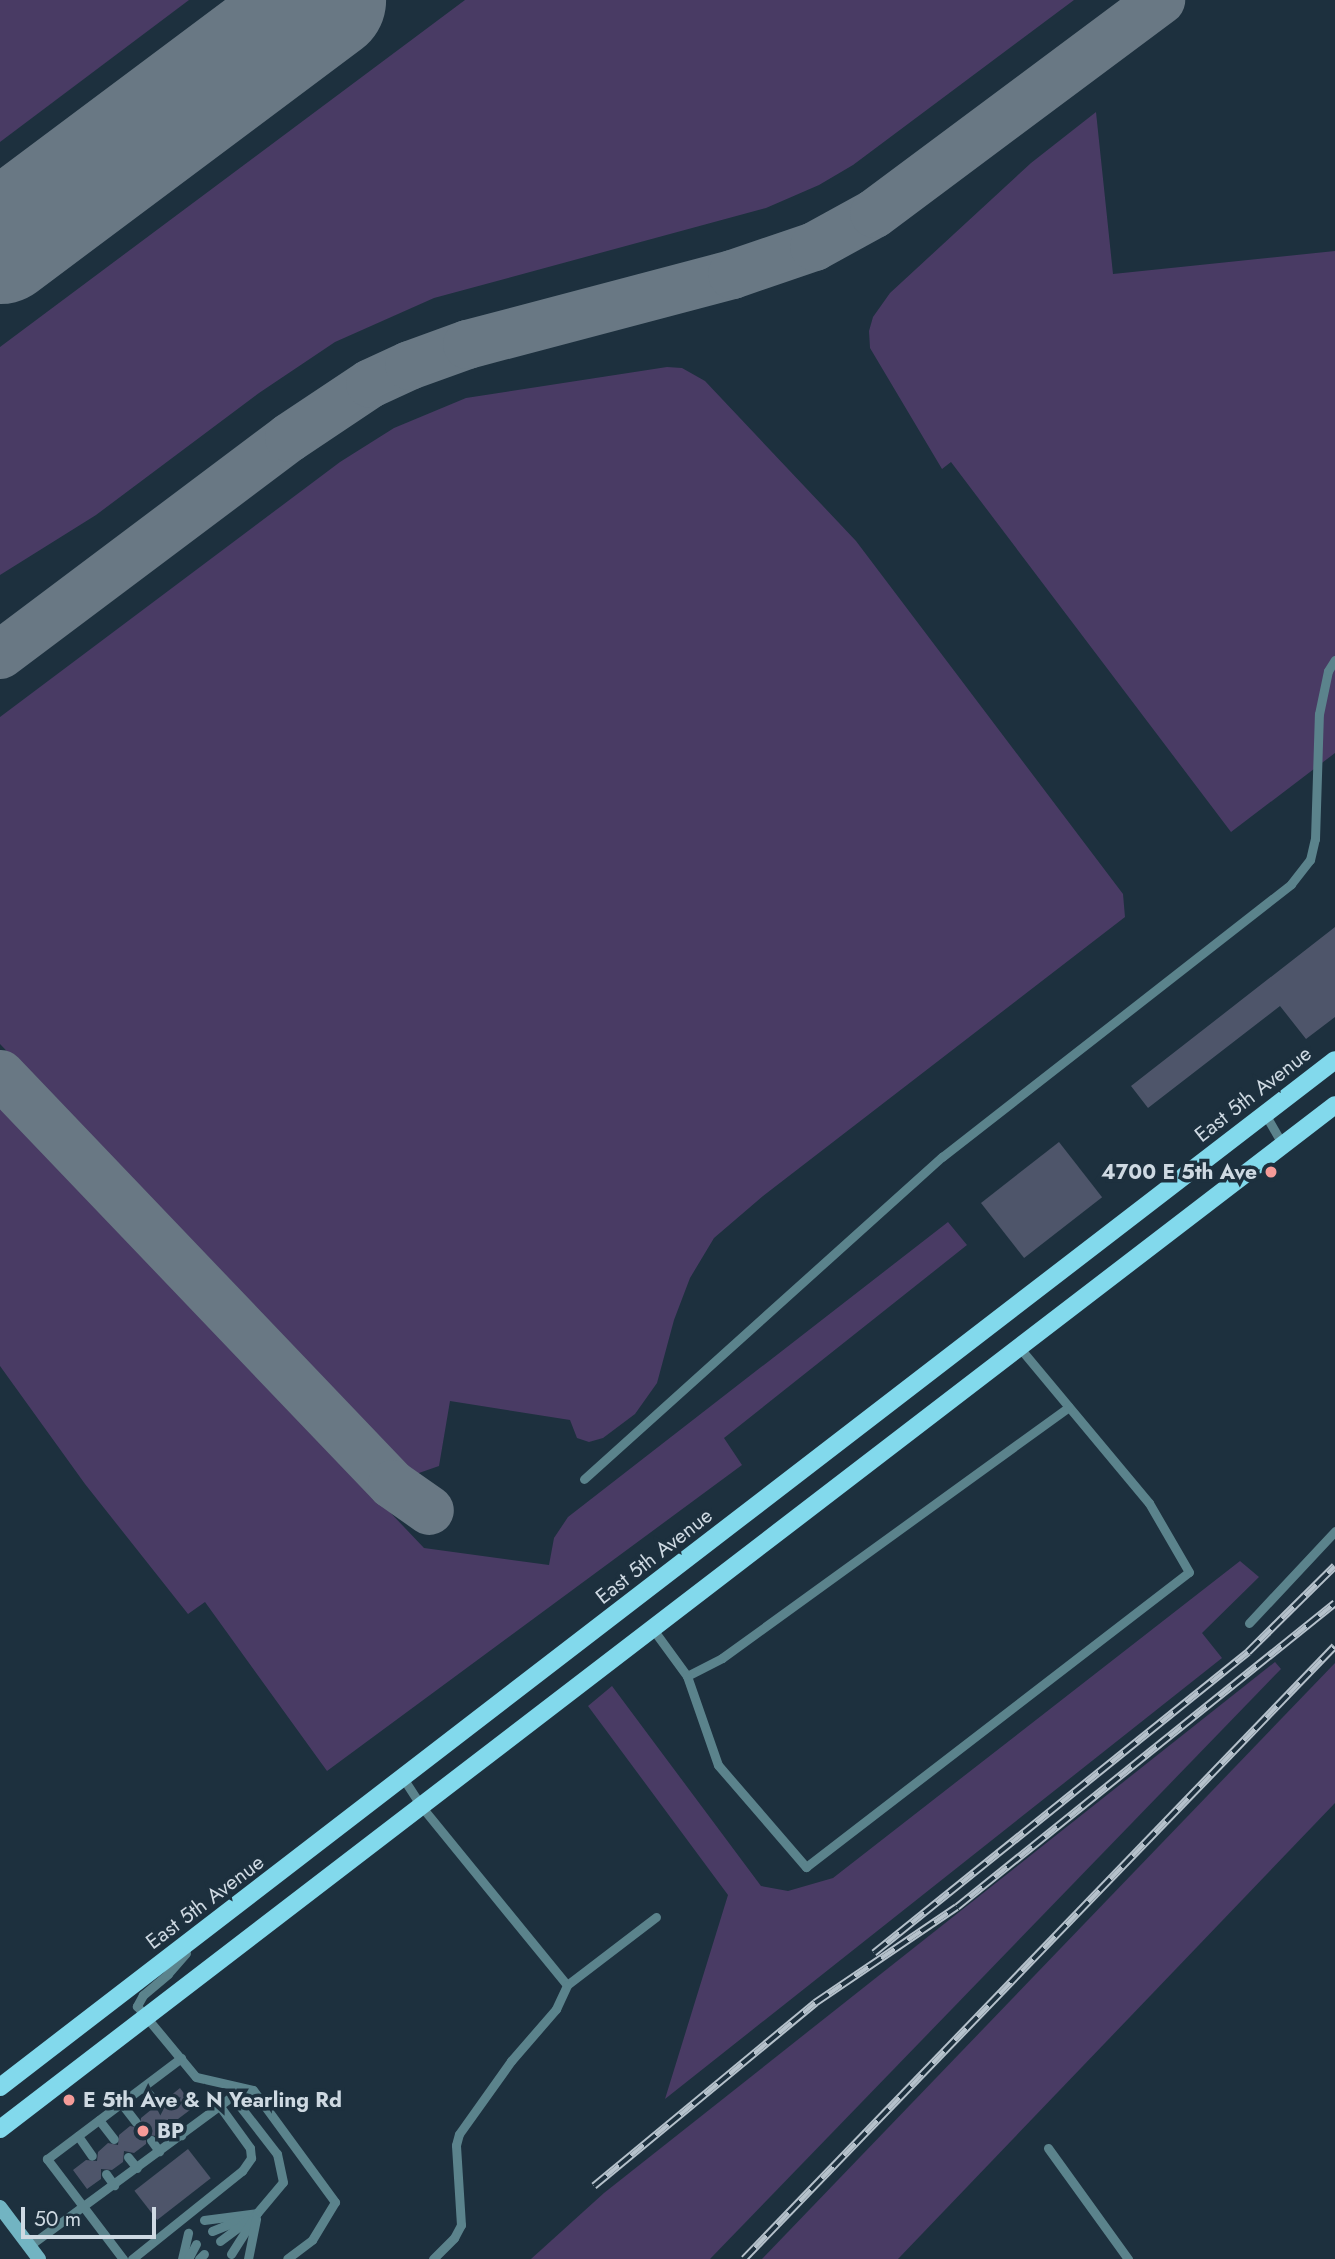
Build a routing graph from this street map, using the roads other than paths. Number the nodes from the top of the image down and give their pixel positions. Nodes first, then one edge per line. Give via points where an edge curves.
1 (1335, 660) edge
2 (1335, 1060) edge
3 (1335, 1105) edge
4 (1265, 1114) junction
5 (1283, 1145) junction
6 (1019, 1347) junction
7 (1069, 1407) junction
8 (583, 1479) dead end
9 (1335, 1531) edge
10 (1249, 1623) dead end
11 (652, 1628) junction
12 (687, 1675) junction
13 (403, 1778) junction
14 (421, 1805) junction
15 (656, 1917) dead end
16 (205, 1930) junction
17 (567, 1985) junction
18 (146, 2017) junction
19 (181, 2058) junction
20 (0, 2087) edge
21 (143, 2087) junction
22 (243, 2088) junction
23 (232, 2096) junction
24 (121, 2104) junction
25 (158, 2105) dead end
26 (219, 2105) junction
27 (99, 2120) junction
28 (136, 2122) dead end
29 (173, 2124) dead end
30 (0, 2129) edge
31 (181, 2135) junction
32 (78, 2136) junction
33 (114, 2139) dead end
34 (151, 2140) dead end
35 (1048, 2148) dead end
36 (159, 2151) junction
37 (92, 2156) dead end
38 (128, 2157) dead end
39 (137, 2168) junction
40 (106, 2174) dead end
41 (114, 2185) junction
42 (0, 2207) edge
43 (84, 2208) junction
44 (257, 2213) junction
45 (204, 2220) dead end
46 (212, 2231) dead end
47 (188, 2233) dead end
48 (220, 2241) dead end
49 (196, 2244) dead end
50 (29, 2246) junction
51 (231, 2254) dead end
52 (39, 2259) edge
53 (123, 2259) edge
54 (132, 2259) edge
55 (182, 2259) edge
56 (188, 2259) edge
57 (248, 2259) edge
58 (287, 2259) edge
59 (433, 2259) edge
60 (1128, 2259) edge

1 - 8 lane via 1328,671 1319,714 1315,839 1310,860 1292,884 942,1157
2 - 4 main road, East 5th Avenue
3 - 5 main road
4 - 5 lane
4 - 13 main road, East 5th Avenue
5 - 6 main road
6 - 7 lane
6 - 11 main road
7 - 12 lane via 722,1658
7 - 12 lane via 1149,1503 1189,1572 806,1867 718,1765
9 - 10 lane
11 - 12 lane
11 - 14 main road
13 - 14 lane
13 - 16 main road, East 5th Avenue
14 - 17 lane
14 - 18 main road
15 - 17 lane
16 - 18 lane via 168,1974 143,1995 137,2006
16 - 20 main road, East 5th Avenue
17 - 59 lane via 556,2009 511,2061 459,2134 461,2225
18 - 19 lane
18 - 30 main road
19 - 21 lane
19 - 22 lane via 197,2077
21 - 24 lane
21 - 25 lane
22 - 23 lane
22 - 58 lane via 253,2090 335,2202 312,2240
23 - 26 lane
23 - 44 lane via 277,2154 283,2182
24 - 27 lane
24 - 28 lane
26 - 31 lane
26 - 54 lane via 250,2148 251,2158 242,2171
27 - 32 lane
27 - 33 lane
29 - 31 lane
31 - 36 lane
32 - 37 lane
32 - 43 lane via 47,2160
34 - 36 lane
35 - 60 lane
36 - 39 lane
38 - 39 lane
39 - 41 lane
40 - 41 lane
41 - 43 lane
42 - 50 main road
43 - 50 lane
43 - 53 lane
44 - 45 lane
44 - 46 lane
44 - 48 lane
44 - 51 lane
44 - 57 lane
47 - 55 lane
49 - 56 lane
50 - 52 main road

